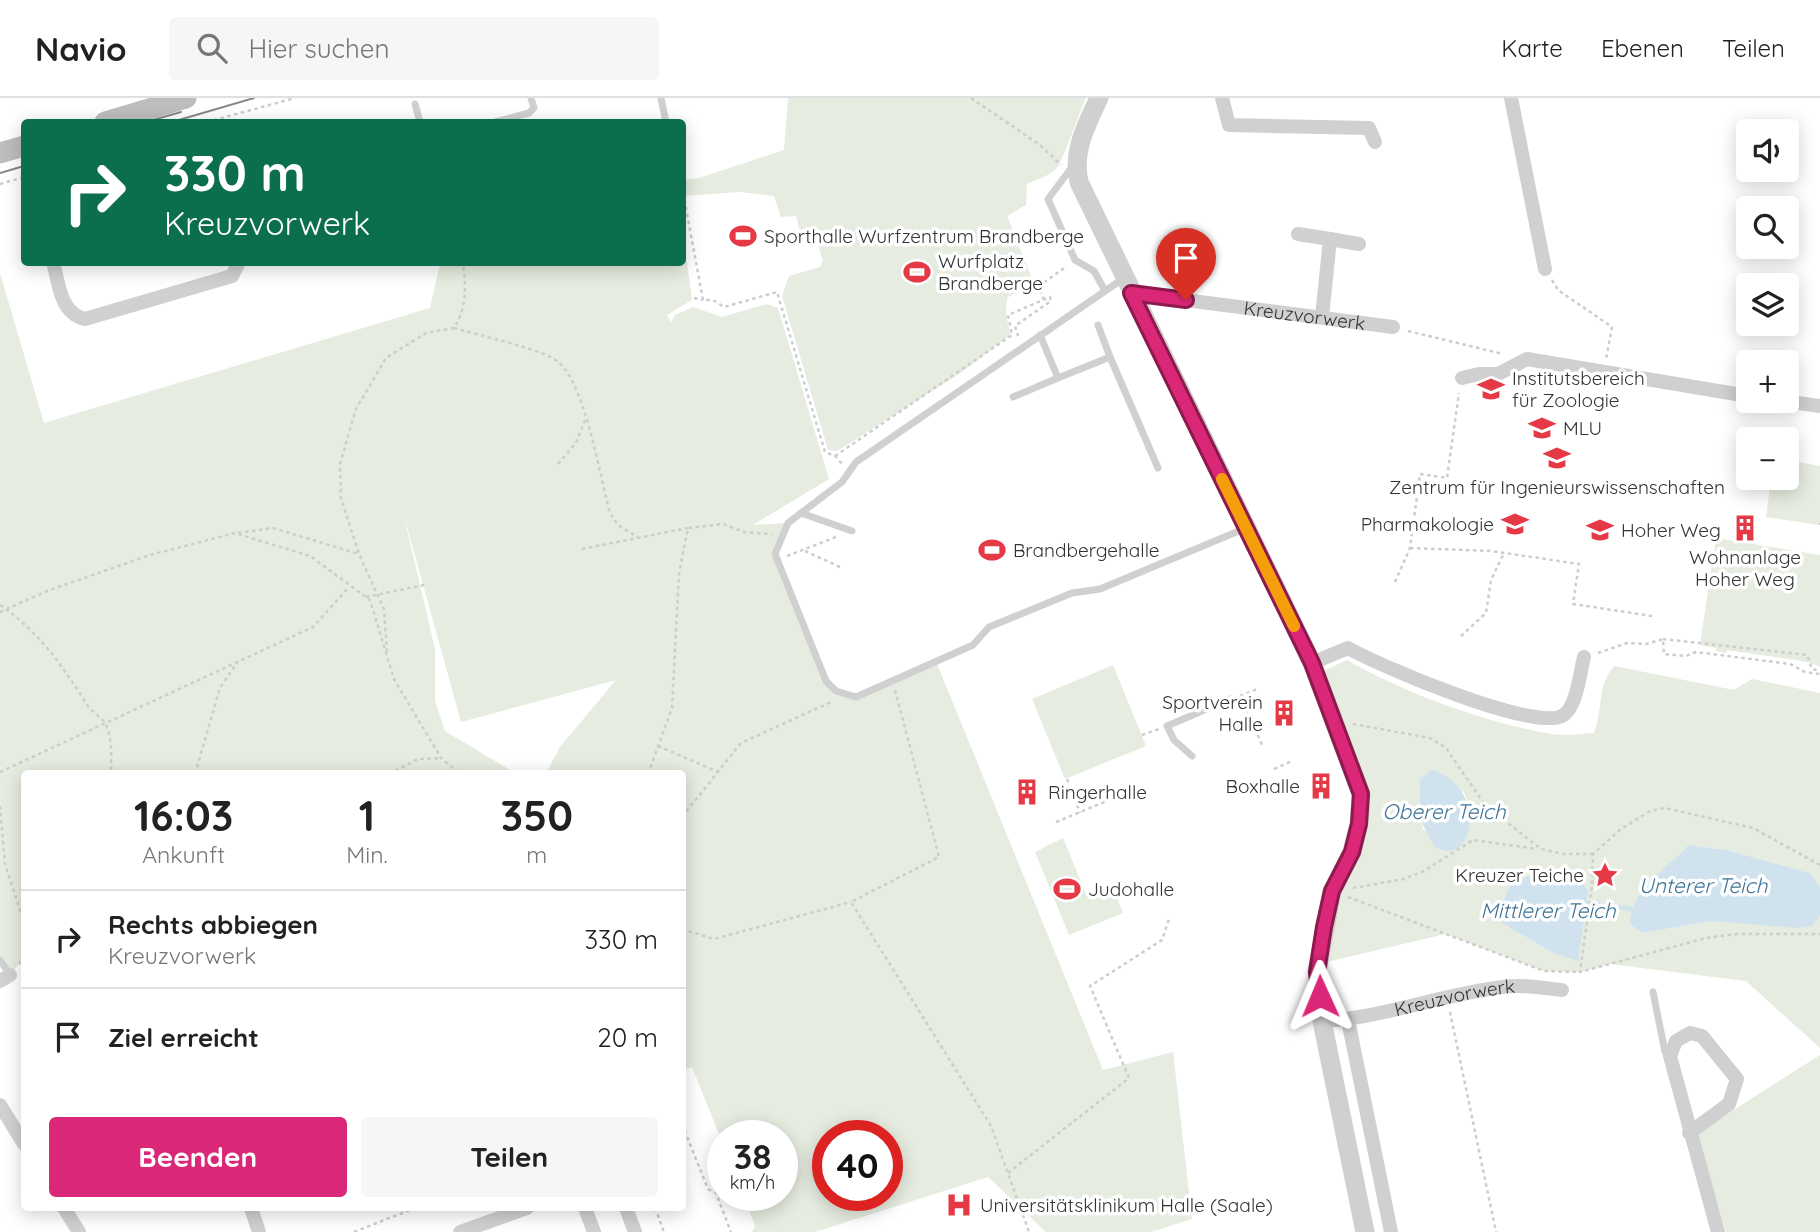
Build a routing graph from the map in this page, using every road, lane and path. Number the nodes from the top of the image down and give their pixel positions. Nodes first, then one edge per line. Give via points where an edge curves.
1 (186, 98) edge
2 (295, 98) edge
3 (531, 98) edge
4 (660, 98) edge
5 (971, 98) edge
6 (1099, 98) edge
7 (1222, 98) edge
8 (1511, 98) edge
9 (415, 104) dead end
10 (120, 119) edge
11 (218, 119) edge
12 (419, 119) edge
13 (506, 119) edge
14 (665, 119) edge
15 (1375, 142) dead end
16 (21, 147) edge
17 (0, 153) edge
18 (1074, 163) junction
19 (21, 178) edge
20 (0, 184) edge
21 (686, 208) edge
22 (687, 213) joint
23 (1298, 234) dead end
24 (1330, 239) junction
25 (1359, 244) dead end
26 (1075, 260) junction
27 (54, 266) edge
28 (237, 266) edge
29 (464, 266) edge
30 (1545, 269) joint
31 (1127, 286) junction
32 (1104, 289) junction
33 (694, 298) dead end
34 (703, 300) junction
35 (1044, 300) junction
36 (1322, 317) junction
37 (1098, 325) dead end
38 (1393, 327) joint
39 (454, 328) junction
40 (1041, 335) junction
41 (1023, 347) junction
42 (1110, 357) junction
43 (1527, 359) junction
44 (1606, 360) dead end
45 (1462, 378) joint
46 (1058, 379) junction
47 (1736, 394) edge
48 (1013, 397) dead end
49 (1799, 403) edge
50 (1820, 406) edge
51 (586, 418) junction
52 (558, 464) dead end
53 (1158, 468) dead end
54 (802, 513) junction
55 (688, 528) junction
56 (1247, 528) junction
57 (852, 531) joint
58 (235, 533) junction
59 (781, 535) junction
60 (639, 538) junction
61 (1410, 548) junction
62 (582, 549) dead end
63 (804, 550) junction
64 (1504, 553) junction
65 (359, 554) junction
66 (778, 560) junction
67 (840, 567) dead end
68 (1395, 582) dead end
69 (424, 585) dead end
70 (350, 586) junction
71 (377, 593) junction
72 (366, 597) junction
73 (0, 605) edge
74 (6, 609) junction
75 (0, 612) edge
76 (1652, 616) dead end
77 (1461, 636) dead end
78 (1662, 639) junction
79 (1584, 657) joint
80 (388, 659) junction
81 (239, 661) junction
82 (1312, 663) junction
83 (1820, 673) edge
84 (893, 680) junction
85 (1257, 689) dead end
86 (1241, 695) junction
87 (846, 696) junction
88 (1230, 699) joint
89 (1335, 720) junction
90 (106, 723) junction
91 (1167, 726) junction
92 (1142, 735) dead end
93 (1262, 745) dead end
94 (658, 746) junction
95 (1192, 756) dead end
96 (441, 758) junction
97 (1292, 761) dead end
98 (1274, 769) dead end
99 (111, 770) edge
100 (196, 770) edge
101 (397, 770) edge
102 (455, 770) edge
103 (649, 770) edge
104 (0, 772) edge
105 (718, 772) junction
106 (1067, 779) dead end
107 (1114, 798) dead end
108 (0, 806) edge
109 (686, 812) edge
110 (1080, 813) junction
111 (1056, 822) dead end
112 (1541, 849) junction
113 (1593, 854) junction
114 (1820, 864) edge
115 (1335, 885) junction
116 (851, 902) junction
117 (21, 913) edge
118 (1169, 919) dead end
119 (686, 930) edge
120 (1820, 934) edge
121 (0, 960) edge
122 (1580, 972) junction
123 (5, 978) edge
124 (1562, 990) dead end
125 (1653, 992) dead end
126 (1447, 999) junction
127 (1348, 1020) junction
128 (1322, 1021) junction
129 (1670, 1056) junction
130 (0, 1105) edge
131 (1689, 1133) junction
132 (686, 1134) edge
133 (21, 1139) edge
134 (1008, 1173) junction
135 (66, 1211) edge
136 (252, 1211) edge
137 (407, 1211) edge
138 (519, 1211) edge
139 (586, 1211) edge
140 (627, 1211) edge
141 (656, 1211) edge
142 (79, 1232) edge
143 (259, 1232) edge
144 (354, 1232) edge
145 (460, 1232) edge
146 (594, 1232) edge
147 (635, 1232) edge
148 (664, 1232) edge
149 (731, 1232) edge
150 (1030, 1232) edge
151 (1365, 1232) edge
152 (1391, 1232) edge
153 (1496, 1232) edge
154 (1718, 1232) edge

1 - 10 main road
2 - 11 path
3 - 13 lane via 534,108 529,113
4 - 14 lane
5 - 18 path via 1040,145 1063,167
6 - 18 street
7 - 15 street via 1229,125 1369,128
8 - 30 street
9 - 12 lane
16 - 17 main road
18 - 26 lane via 1048,199
18 - 31 street via 1088,205
19 - 20 path
21 - 22 path
22 - 34 path
23 - 24 street
24 - 25 street
24 - 36 street
26 - 32 lane via 1094,271
26 - 35 path via 1039,286
27 - 28 street via 66,307 85,319 232,276
29 - 39 path via 463,314
30 - 44 path via 1558,290 1612,327
31 - 32 lane
31 - 36 street, Kreuzvorwerk
31 - 56 street
32 - 40 lane
33 - 34 path
34 - 35 path via 724,307 777,292 825,452 835,456 1012,335 1008,315
35 - 41 path via 1050,297 1051,301 1015,326
36 - 38 street, Kreuzvorwerk
37 - 42 lane
38 - 43 path
39 - 51 path via 557,361 567,370
39 - 65 path via 426,333 386,358 356,409 340,464 341,498
40 - 41 lane
40 - 46 lane
41 - 54 lane via 856,462 842,482
42 - 46 lane
42 - 53 lane
43 - 45 street via 1498,374
43 - 47 street
45 - 61 path via 1447,478 1420,474
46 - 48 lane
49 - 50 street
51 - 52 path via 576,443
51 - 60 path via 610,513
54 - 57 lane
54 - 59 lane
55 - 59 path via 723,524 744,532
55 - 60 path
55 - 94 path via 679,573 672,708
56 - 82 street
56 - 84 lane via 1100,589 1072,593 989,628 973,645
57 - 63 path
58 - 65 path via 273,528
58 - 70 path via 310,556
58 - 74 path via 150,555
59 - 66 lane via 775,554
60 - 62 path
61 - 64 path
61 - 68 path
63 - 66 path
63 - 67 path
64 - 76 path via 1579,564 1573,604
64 - 77 path via 1491,580 1486,614
65 - 71 path
66 - 87 lane via 826,681
69 - 71 path
70 - 72 path
70 - 81 path via 313,627
71 - 72 path
71 - 80 path via 384,609
72 - 80 path
73 - 74 path
74 - 75 path
74 - 90 path via 68,671 90,709
78 - 79 path via 1627,643
78 - 83 path via 1807,655 1812,669
78 - 83 path via 1664,654 1696,652 1790,664
79 - 82 street via 1570,708 1559,718 1527,715 1431,687 1348,648
80 - 96 path via 394,679
81 - 90 path
81 - 100 path via 219,688
82 - 89 street
84 - 87 lane via 856,697
84 - 116 path via 939,857
85 - 86 path
86 - 88 path
86 - 93 path
87 - 105 path via 741,743
88 - 91 lane
89 - 112 path via 1430,738 1446,748 1485,805
89 - 115 street via 1361,794 1352,852
90 - 99 path
90 - 104 path
91 - 92 path
91 - 95 lane via 1174,740
94 - 103 path
94 - 105 path
96 - 101 path via 418,759
96 - 102 path
97 - 98 path
105 - 109 path
106 - 110 path
107 - 110 path
108 - 117 path via 5,864
110 - 111 path
112 - 113 path
112 - 115 path via 1473,840 1404,879
113 - 114 path via 1621,829 1650,811 1665,808 1753,828
113 - 122 path
115 - 122 path via 1544,971
115 - 128 street via 1317,972
116 - 119 path via 714,939
116 - 134 path via 991,1126
118 - 134 path via 1162,940 1090,986 1129,1079
120 - 122 path via 1706,938
121 - 123 lane
124 - 126 street, Kreuzvorwerk via 1505,986
125 - 129 lane via 1665,1052
126 - 127 street, Kreuzvorwerk
126 - 153 path
127 - 128 street, Kreuzvorwerk
127 - 152 street
128 - 151 street
129 - 131 street
129 - 131 street via 1676,1041 1690,1033 1702,1036 1737,1079 1729,1104
130 - 133 street
131 - 154 street
132 - 149 path
134 - 150 path
135 - 142 street
136 - 143 street
137 - 144 path
138 - 145 street
139 - 146 street
140 - 147 street
141 - 148 path

